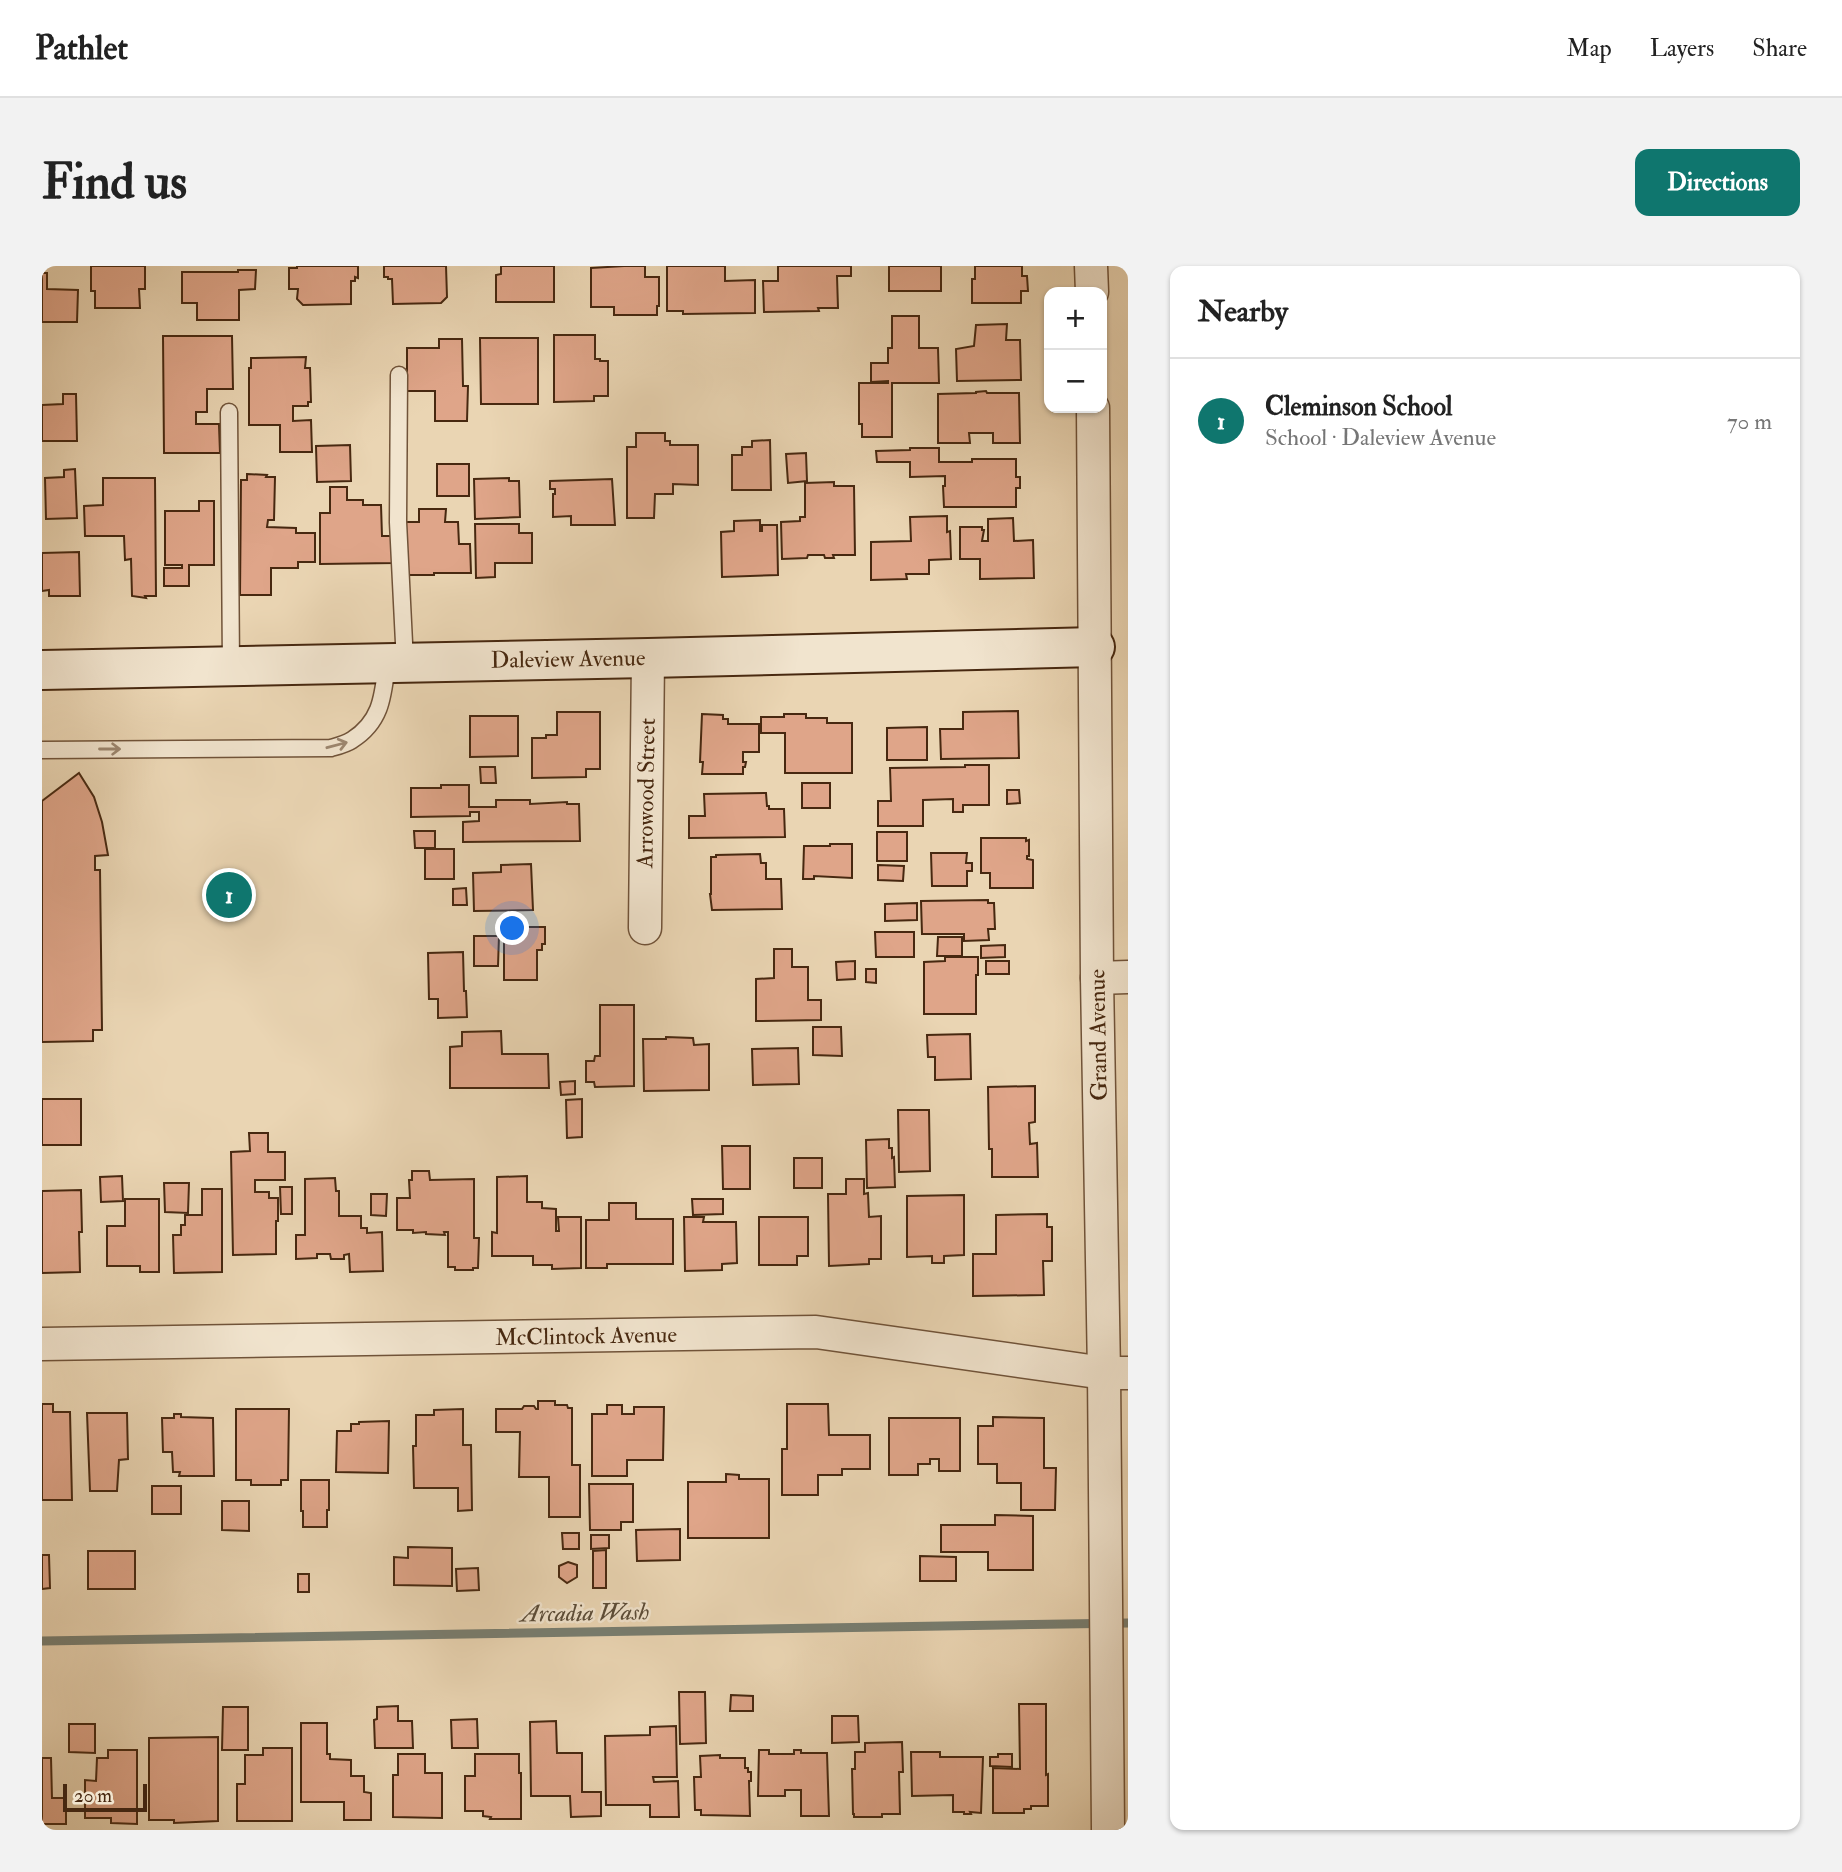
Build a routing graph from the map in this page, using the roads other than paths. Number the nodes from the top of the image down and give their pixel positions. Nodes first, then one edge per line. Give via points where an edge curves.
1 (1091, 266) edge
2 (1092, 287) edge
3 (399, 376) dead end
4 (229, 412) dead end
5 (1093, 413) edge
6 (1095, 647) junction
7 (648, 658) junction
8 (396, 663) junction
9 (231, 666) junction
10 (42, 670) edge
11 (42, 750) edge
12 (645, 928) dead end
13 (1128, 977) edge
14 (1097, 978) junction
15 (42, 1344) edge
16 (1116, 1373) edge
17 (1108, 1830) edge

1 - 2 street
3 - 8 lane
4 - 9 lane
5 - 6 street, Grand Avenue
6 - 7 street, Daleview Avenue
6 - 14 street, Grand Avenue
7 - 8 street, Daleview Avenue
7 - 12 street, Arrowood Street
8 - 9 street, Daleview Avenue
11 -> 8 lane via 331,748 352,741 375,719
9 - 10 street, Daleview Avenue
13 - 14 street
14 - 16 street, Grand Avenue
15 - 16 street, McClintock Avenue via 816,1332
16 - 17 street, Grand Avenue via 1105,1655

